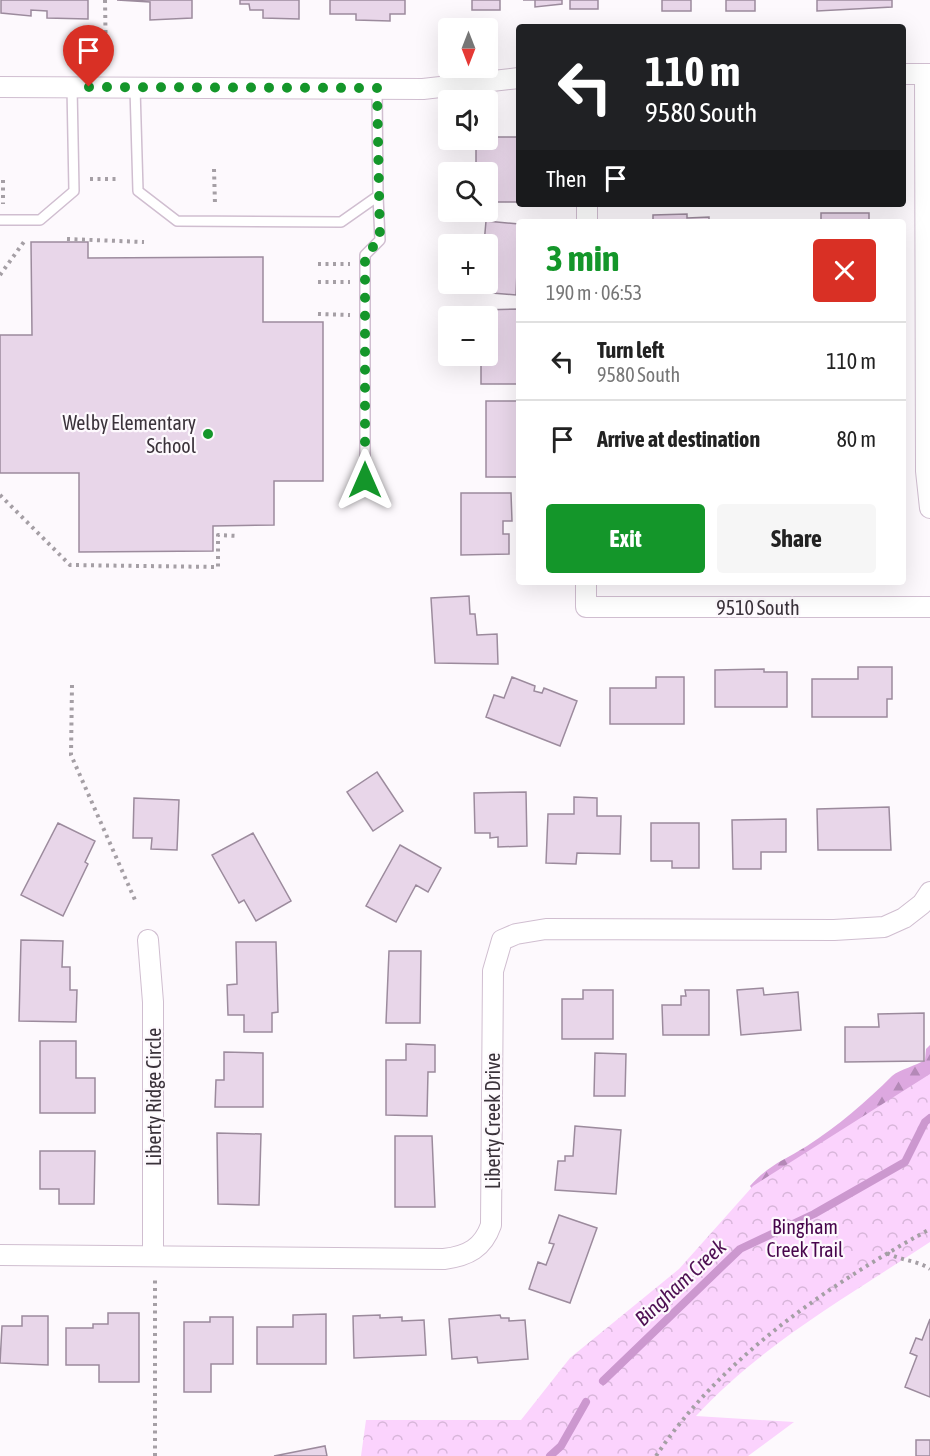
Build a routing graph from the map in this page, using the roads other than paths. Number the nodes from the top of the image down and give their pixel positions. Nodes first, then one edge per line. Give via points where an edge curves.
1 (906, 74) edge
2 (927, 74) edge
3 (516, 78) edge
4 (0, 87) edge
5 (72, 87) junction
6 (135, 88) junction
7 (377, 88) junction
8 (378, 196) junction
9 (0, 220) edge
10 (365, 480) dead end
11 (930, 508) edge
12 (586, 585) edge
13 (930, 608) edge
14 (926, 898) edge
15 (148, 940) dead end
16 (0, 1255) edge
17 (154, 1263) junction

1 - 2 street
2 - 11 street via 926,471
3 - 7 street via 433,88
4 - 5 street
5 - 6 street
5 - 9 lane via 74,191 40,220
6 - 7 street
6 - 8 lane via 138,191 177,221 341,222
7 - 8 lane
8 - 10 lane via 380,240 365,255
12 - 13 street, 9510 South via 586,608
14 - 17 street, Liberty Creek Drive via 904,918 884,927 546,929 502,940 493,970 491,1225 480,1246 469,1254 444,1259
15 - 17 street, Liberty Ridge Circle via 153,1002
16 - 17 street, Liberty Creek Drive

